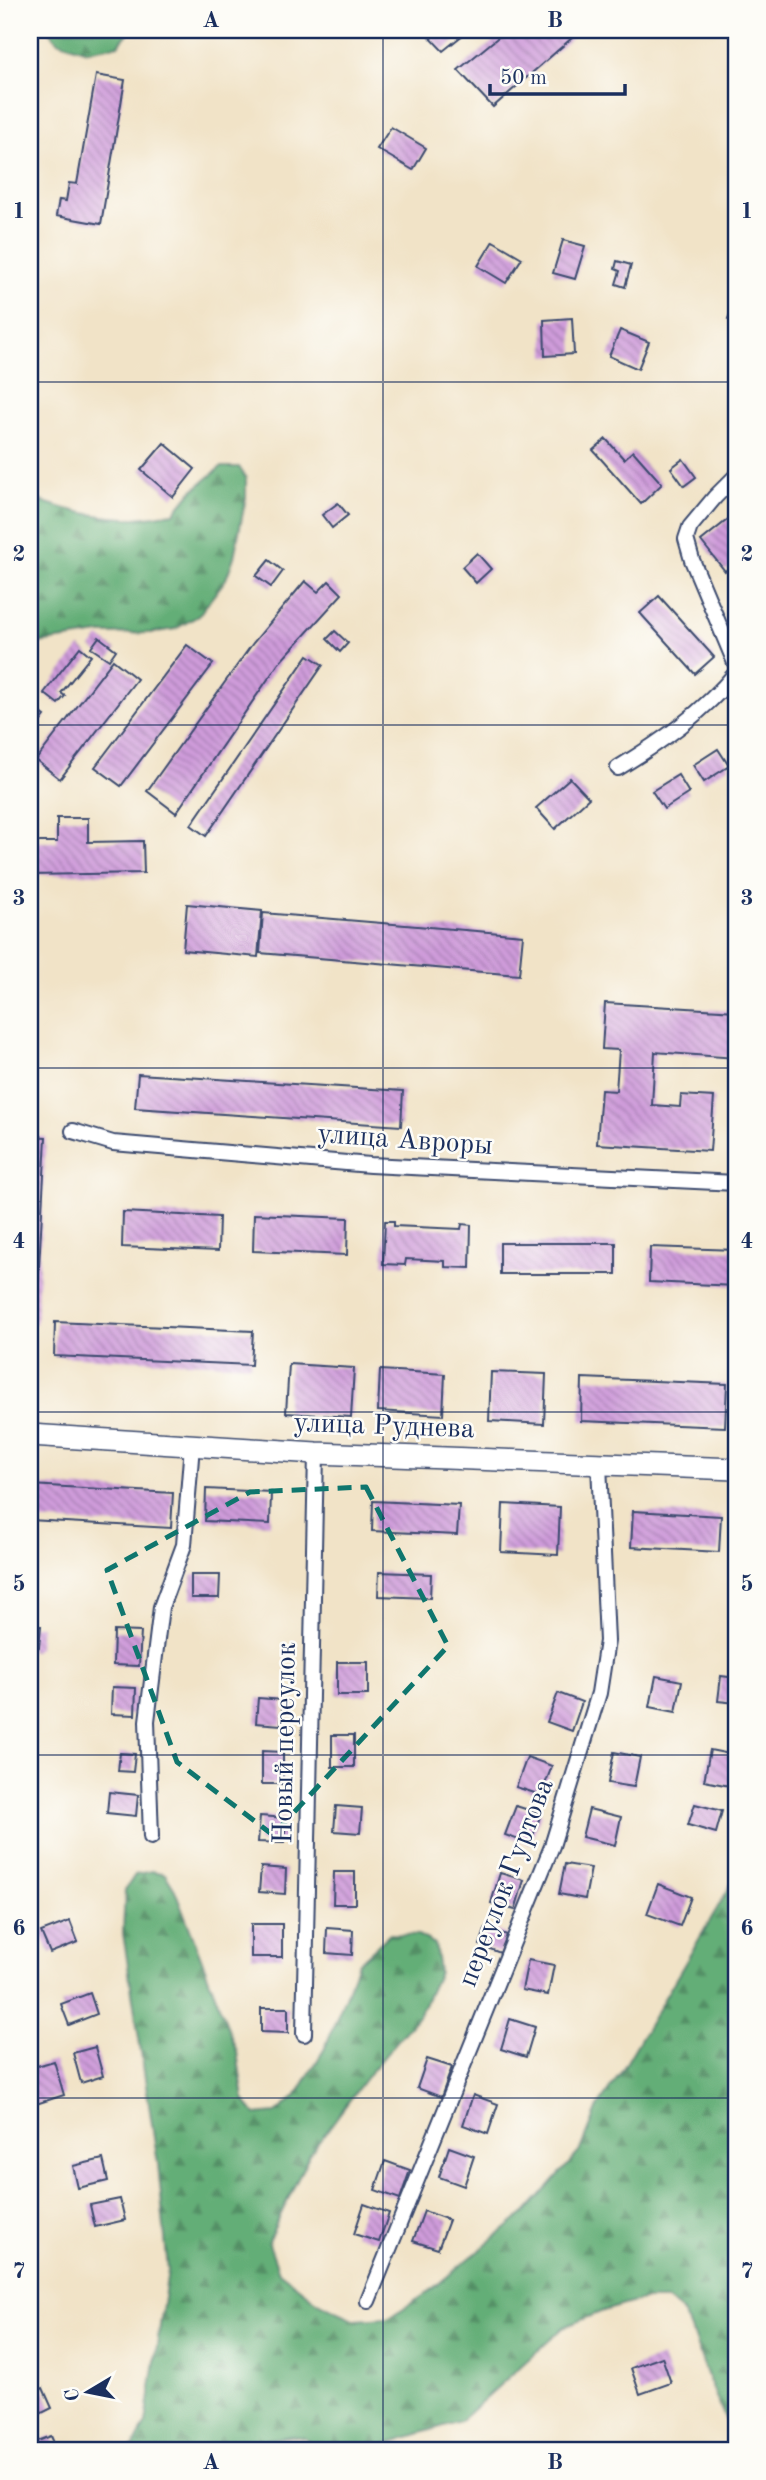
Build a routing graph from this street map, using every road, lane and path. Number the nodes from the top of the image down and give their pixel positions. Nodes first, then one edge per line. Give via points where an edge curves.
1 (736, 476) edge
2 (736, 665) edge
3 (736, 673) edge
4 (618, 768) dead end
5 (73, 1131) dead end
6 (736, 1183) edge
7 (30, 1435) edge
8 (192, 1445) junction
9 (316, 1453) junction
10 (599, 1464) junction
11 (736, 1469) edge
12 (151, 1838) dead end
13 (304, 2034) dead end
14 (368, 2301) dead end

1 - 2 street via 690,527 686,539
3 - 4 street via 667,736
5 - 6 street, улица Авроры via 113,1143 343,1162
7 - 8 main road, улица Руднева
8 - 9 main road, улица Руднева
8 - 12 street via 184,1545 161,1607 147,1721
9 - 10 main road, улица Руднева
9 - 13 street, Новый переулок
10 - 11 main road, улица Руднева
10 - 14 street, переулок Гуртова via 607,1641 599,1693 552,1846

